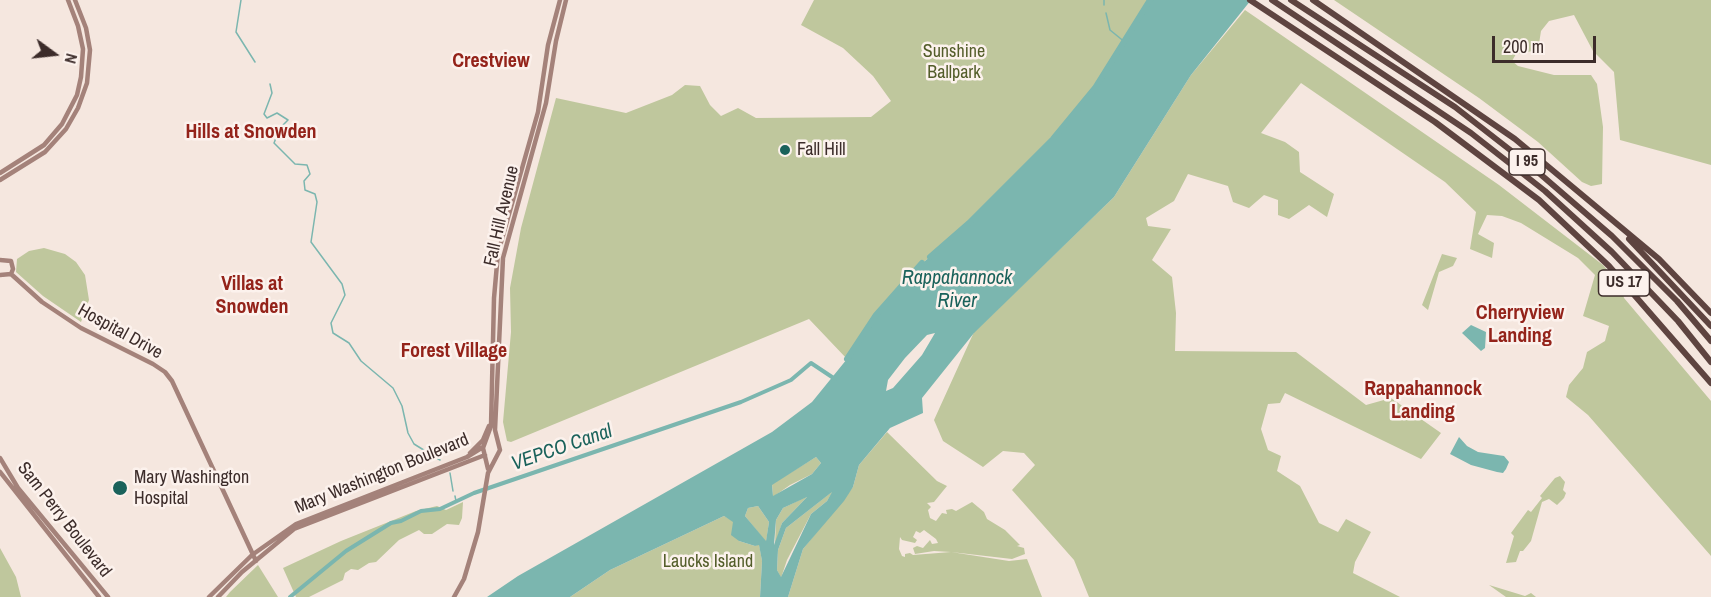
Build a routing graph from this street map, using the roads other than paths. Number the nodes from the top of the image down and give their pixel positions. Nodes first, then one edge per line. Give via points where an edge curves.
1 (68, 0) edge
2 (75, 0) edge
3 (560, 0) edge
4 (566, 0) edge
5 (1250, 0) edge
6 (1272, 0) edge
7 (1291, 0) edge
8 (1313, 0) edge
9 (548, 45) junction
10 (554, 51) junction
11 (0, 173) edge
12 (0, 180) edge
13 (1539, 200) joint
14 (1597, 208) junction
15 (1, 259) edge
16 (11, 274) junction
17 (0, 275) edge
18 (1711, 313) edge
19 (1711, 326) edge
20 (1711, 341) edge
21 (1711, 362) edge
22 (1711, 383) edge
23 (491, 396) junction
24 (498, 443) junction
25 (485, 444) junction
26 (486, 455) junction
27 (496, 456) junction
28 (0, 458) edge
29 (464, 458) junction
30 (0, 472) edge
31 (488, 475) junction
32 (252, 555) junction
33 (256, 561) junction
34 (99, 597) edge
35 (108, 597) edge
36 (209, 597) edge
37 (218, 597) edge
38 (454, 597) edge

1 - 11 main road via 83,49 74,100 44,145
2 - 12 main road via 90,50 87,83 78,108 45,152
3 - 9 main road, Fall Hill Avenue
4 - 10 main road, Fall Hill Avenue
5 - 13 highway, I 95 via 1435,122
6 - 21 highway, I 95 via 1471,133 1545,191 1612,252
7 - 20 highway, I 95 via 1455,107 1532,167 1612,236
8 - 14 highway, I 95 via 1515,139
9 - 10 main road
9 - 23 main road, Fall Hill Avenue via 538,112 498,253
10 - 24 main road, Fall Hill Avenue via 546,103 503,258 495,429
13 - 22 highway, US 17 via 1609,266
14 - 18 highway, US 17 via 1659,259
14 - 19 highway, I 95
15 - 16 main road, Hospital Drive via 12,263
16 - 17 main road
16 - 32 main road, Hospital Drive via 42,302 81,328 165,372
23 - 25 main road, Fall Hill Avenue via 491,426
23 - 29 main road via 487,433
24 - 25 main road
24 - 27 main road, Fall Hill Avenue via 500,450
25 - 26 main road, Fall Hill Avenue
25 - 29 main road, Mary Washington Boulevard
26 - 27 main road
26 - 31 main road, Fall Hill Avenue
26 - 33 main road, Mary Washington Boulevard via 306,524 281,538
27 - 31 main road, Fall Hill Avenue
28 - 35 main road, Sam Perry Boulevard via 18,488
29 - 32 main road, Mary Washington Boulevard via 301,521
30 - 34 main road, Sam Perry Boulevard
31 - 38 main road, Fall Hill Avenue via 467,569
32 - 33 main road, Hospital Drive
32 - 36 main road, Mary Washington Boulevard
33 - 37 main road, Mary Washington Boulevard

